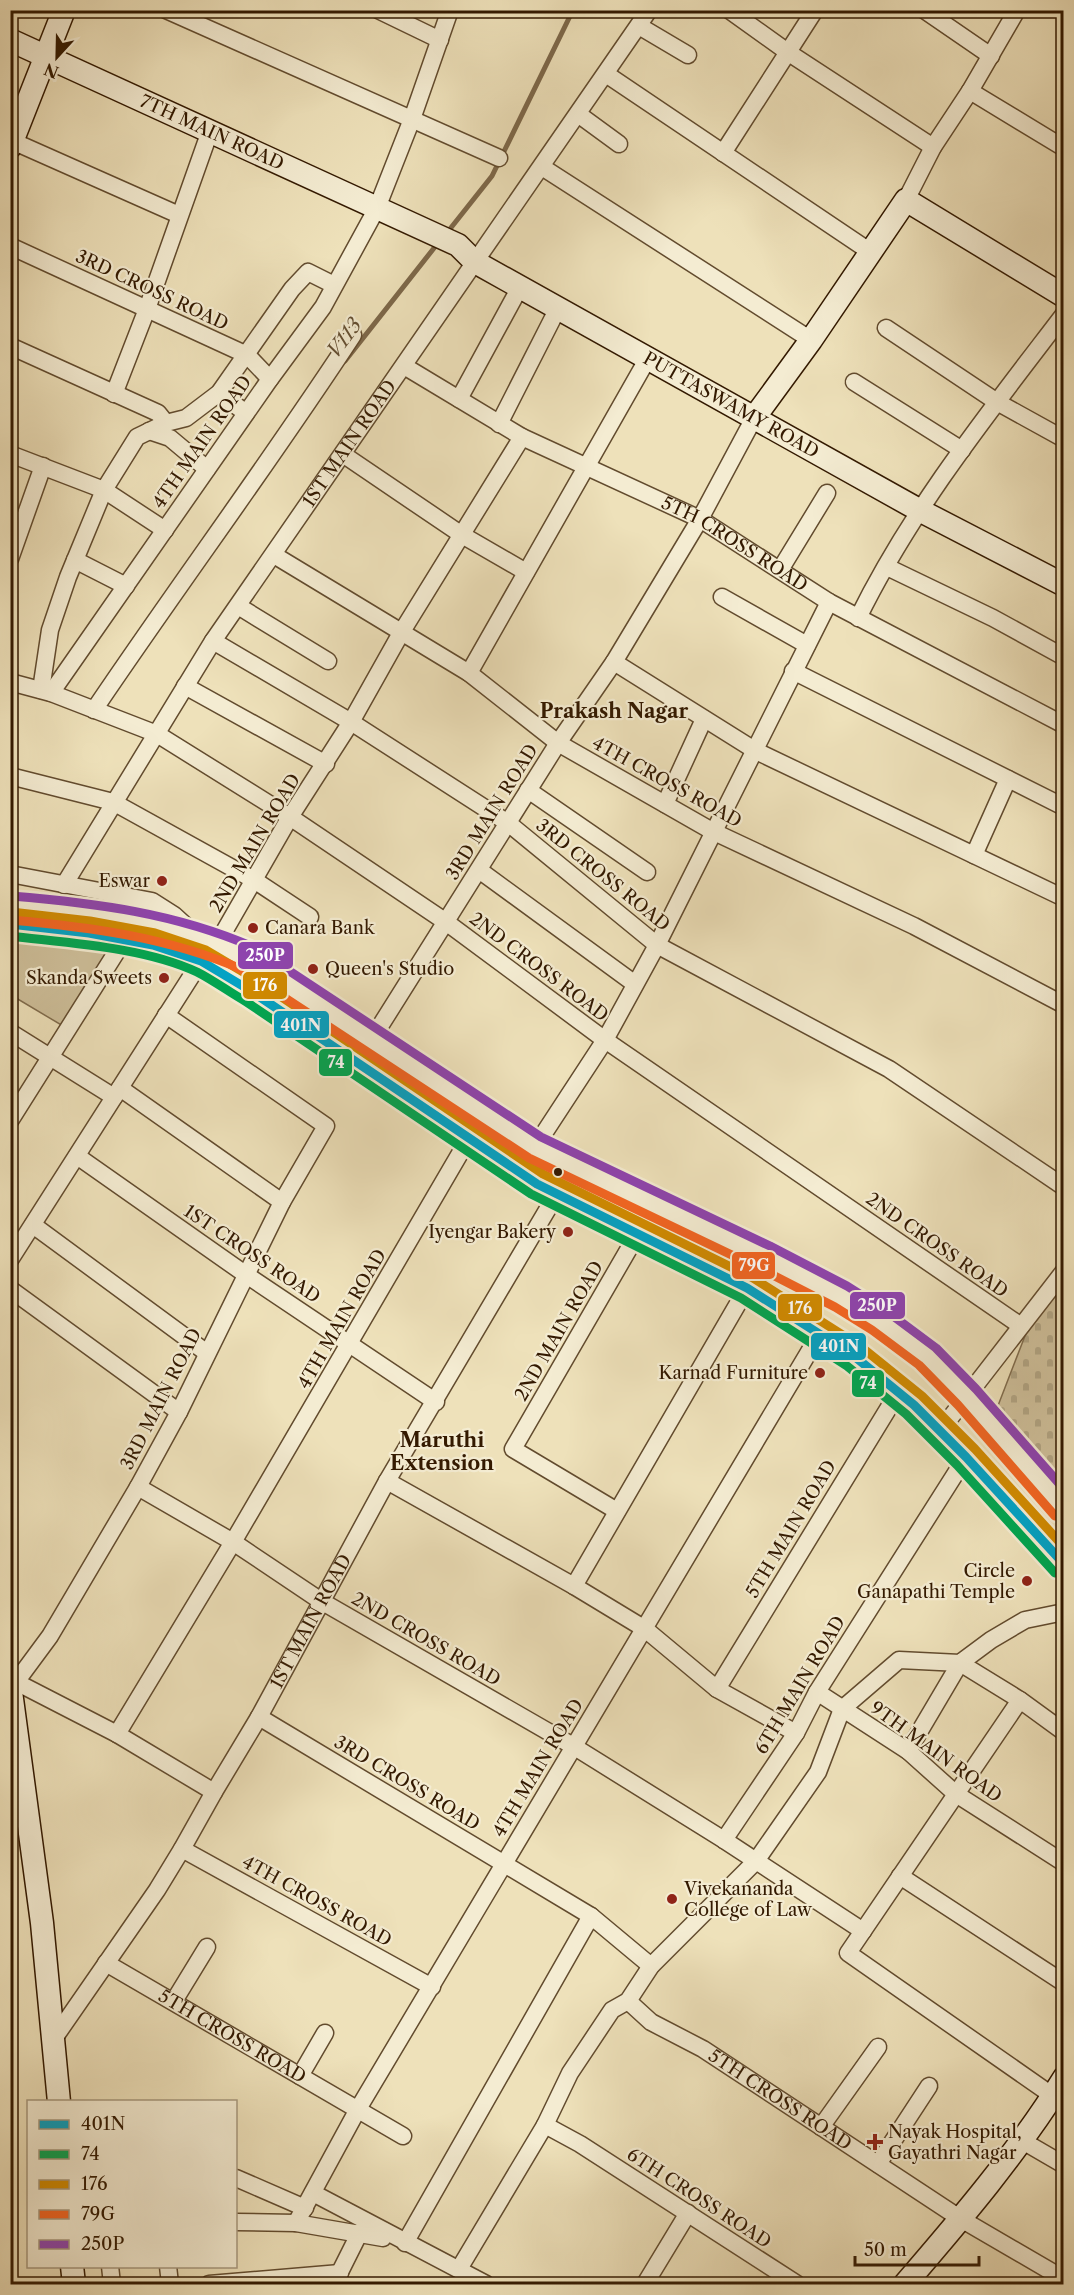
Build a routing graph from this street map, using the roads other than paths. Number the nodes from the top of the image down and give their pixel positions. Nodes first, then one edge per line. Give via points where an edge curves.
1 (64, 10) edge
2 (166, 10) edge
3 (378, 10) edge
4 (450, 10) edge
5 (650, 10) edge
6 (729, 10) edge
7 (815, 10) edge
8 (924, 10) edge
9 (1017, 10) edge
10 (639, 26) junction
11 (440, 39) junction
12 (10, 40) edge
13 (789, 53) junction
14 (688, 55) dead end
15 (46, 56) junction
16 (991, 56) junction
17 (606, 74) junction
18 (970, 91) junction
19 (578, 114) junction
20 (412, 119) junction
21 (210, 131) junction
22 (11, 143) edge
23 (619, 144) dead end
24 (933, 147) junction
25 (1064, 148) edge
26 (723, 153) junction
27 (499, 158) dead end
28 (542, 166) junction
29 (906, 200) junction
30 (377, 208) junction
31 (179, 215) junction
32 (404, 219) joint
33 (10, 246) edge
34 (869, 251) junction
35 (475, 262) junction
36 (334, 285) junction
37 (520, 287) junction
38 (1064, 296) edge
39 (558, 308) junction
40 (147, 309) junction
41 (1064, 314) edge
42 (886, 328) dead end
43 (353, 335) dead end
44 (811, 340) junction
45 (10, 346) edge
46 (247, 355) junction
47 (648, 358) junction
48 (404, 366) junction
49 (270, 379) junction
50 (854, 382) dead end
51 (219, 393) junction
52 (114, 394) junction
53 (459, 399) junction
54 (997, 402) junction
55 (246, 413) junction
56 (754, 418) junction
57 (166, 423) junction
58 (499, 424) junction
59 (149, 431) junction
60 (522, 437) junction
61 (1064, 439) edge
62 (962, 450) junction
63 (10, 453) edge
64 (344, 455) junction
65 (43, 466) junction
66 (586, 467) junction
67 (207, 469) junction
68 (104, 490) junction
69 (827, 492) dead end
70 (919, 510) junction
71 (700, 519) junction
72 (165, 530) junction
73 (462, 535) junction
74 (274, 555) junction
75 (10, 559) edge
76 (75, 560) junction
77 (887, 567) junction
78 (780, 570) junction
79 (526, 572) junction
80 (1064, 585) edge
81 (126, 586) junction
82 (722, 597) dead end
83 (829, 602) junction
84 (238, 606) junction
85 (858, 618) junction
86 (401, 633) junction
87 (213, 641) junction
88 (807, 645) junction
89 (1064, 657) edge
90 (328, 662) dead end
91 (614, 663) junction
92 (793, 671) junction
93 (469, 673) junction
94 (10, 682) edge
95 (185, 686) junction
96 (46, 692) junction
97 (94, 710) junction
98 (704, 719) junction
99 (351, 722) junction
100 (1064, 725) edge
101 (157, 734) junction
102 (558, 742) junction
103 (756, 751) junction
104 (326, 764) junction
105 (10, 776) edge
106 (1008, 779) junction
107 (528, 790) junction
108 (113, 802) junction
109 (664, 804) junction
110 (1064, 807) edge
111 (290, 818) junction
112 (508, 823) junction
113 (712, 831) junction
114 (974, 855) junction
115 (479, 870) junction
116 (647, 872) dead end
117 (10, 874) edge
118 (254, 880) junction
119 (64, 885) junction
120 (1064, 898) edge
121 (10, 908) edge
122 (310, 917) dead end
123 (446, 922) junction
124 (10, 924) edge
125 (124, 940) junction
126 (207, 941) junction
127 (657, 945) junction
128 (201, 962) junction
129 (635, 984) junction
130 (1064, 1005) edge
131 (166, 1016) junction
132 (10, 1032) edge
133 (372, 1040) junction
134 (605, 1040) junction
135 (51, 1057) junction
136 (117, 1093) junction
137 (10, 1120) edge
138 (469, 1138) junction
139 (535, 1147) junction
140 (77, 1156) junction
141 (1064, 1188) edge
142 (556, 1195) joint
143 (282, 1202) junction
144 (33, 1225) junction
145 (638, 1233) dead end
146 (10, 1260) edge
147 (1064, 1271) edge
148 (245, 1274) junction
149 (747, 1288) dead end
150 (10, 1289) edge
151 (1021, 1326) junction
152 (819, 1335) dead end
153 (350, 1343) junction
154 (207, 1353) junction
155 (899, 1391) dead end
156 (967, 1397) junction
157 (436, 1402) junction
158 (178, 1412) junction
159 (940, 1431) dead end
160 (966, 1457) dead end
161 (387, 1482) junction
162 (138, 1487) junction
163 (1064, 1508) edge
164 (617, 1511) junction
165 (233, 1542) junction
166 (574, 1586) junction
167 (321, 1601) junction
168 (1064, 1612) edge
169 (645, 1629) junction
170 (960, 1663) junction
171 (13, 1687) edge
172 (717, 1689) junction
173 (816, 1692) junction
174 (1020, 1700) junction
175 (842, 1709) junction
176 (259, 1717) junction
177 (1064, 1732) edge
178 (796, 1733) junction
179 (117, 1734) junction
180 (573, 1746) junction
181 (908, 1751) junction
182 (214, 1792) junction
183 (956, 1794) junction
184 (724, 1840) junction
185 (182, 1849) junction
186 (756, 1861) junction
187 (1064, 1863) edge
188 (504, 1864) junction
189 (900, 1876) junction
190 (591, 1916) junction
191 (863, 1931) junction
192 (207, 1947) dead end
193 (106, 1962) junction
194 (651, 1966) junction
195 (1064, 1983) edge
196 (432, 1987) junction
197 (174, 2001) junction
198 (628, 2001) junction
199 (325, 2032) dead end
200 (53, 2040) junction
201 (878, 2047) dead end
202 (300, 2076) junction
203 (929, 2086) dead end
204 (1058, 2087) edge
205 (59, 2100) edge
206 (358, 2109) junction
207 (545, 2125) junction
208 (821, 2127) junction
209 (403, 2136) dead end
210 (1021, 2140) junction
211 (878, 2164) junction
212 (1064, 2165) edge
213 (237, 2178) edge
214 (305, 2208) junction
215 (688, 2213) junction
216 (961, 2219) junction
217 (237, 2222) edge
218 (360, 2232) junction
219 (405, 2243) junction
220 (72, 2268) edge
221 (110, 2268) edge
222 (168, 2268) edge
223 (459, 2269) junction
224 (337, 2279) edge
225 (1064, 2279) edge
226 (792, 2283) edge
227 (74, 2284) edge
228 (112, 2284) edge
229 (170, 2284) edge
230 (209, 2284) edge
231 (486, 2284) edge
232 (645, 2284) edge
233 (905, 2284) edge

1 - 15 main road
2 - 20 street
3 - 11 street
4 - 11 street, 4TH MAIN ROAD
5 - 10 street, 1ST MAIN ROAD
6 - 13 street
7 - 13 street
8 - 16 street
9 - 16 street
10 - 14 street
10 - 17 street, 1ST MAIN ROAD
11 - 20 street, 4TH MAIN ROAD
12 - 15 main road, 7TH MAIN ROAD
13 - 24 street
13 - 26 street
15 - 21 main road, 7TH MAIN ROAD
15 - 22 main road
16 - 18 street
17 - 19 street, 1ST MAIN ROAD
17 - 26 street
18 - 24 street
18 - 25 street
19 - 23 street
19 - 28 street, 1ST MAIN ROAD
20 - 27 street
20 - 30 street, 4TH MAIN ROAD
21 - 30 main road, 7TH MAIN ROAD
21 - 31 street
22 - 31 street
24 - 29 street
26 - 34 street
28 - 35 street, 1ST MAIN ROAD
28 - 44 street
29 - 34 main road
29 - 38 main road
30 - 32 main road, 7TH MAIN ROAD
30 - 36 street, 4TH MAIN ROAD
31 - 40 street
32 - 35 main road, PUTTASWAMY ROAD via 458,245
33 - 40 street, 3RD CROSS ROAD
34 - 44 main road
35 - 37 main road, PUTTASWAMY ROAD
35 - 48 street, 1ST MAIN ROAD
36 - 46 street via 308,272 292,288
36 - 49 street, 4TH MAIN ROAD via 323,307
37 - 39 main road, PUTTASWAMY ROAD
37 - 53 street
39 - 47 main road, PUTTASWAMY ROAD
39 - 58 street
40 - 46 street, 3RD CROSS ROAD
40 - 52 street
41 - 54 street
42 - 54 street
43 - 97 street
44 - 56 main road
45 - 52 street
46 - 49 street, 3RD CROSS ROAD
46 - 51 street
47 - 56 main road, PUTTASWAMY ROAD
47 - 66 street
48 - 53 street, 5TH CROSS ROAD
48 - 64 street, 1ST MAIN ROAD
49 - 55 street, 4TH MAIN ROAD
50 - 62 street
51 - 55 street
51 - 57 street via 186,418
52 - 57 street via 158,413
53 - 58 street, 5TH CROSS ROAD
54 - 61 street
54 - 62 street
55 - 67 street, 4TH MAIN ROAD
56 - 70 main road, PUTTASWAMY ROAD
56 - 71 street, 3RD MAIN ROAD
57 - 59 street
58 - 60 street, 5TH CROSS ROAD
59 - 67 street via 170,438
59 - 68 street via 137,437
60 - 66 street, 5TH CROSS ROAD
60 - 73 street, 2ND MAIN ROAD
62 - 70 street
63 - 65 street
64 - 73 street
64 - 74 street, 1ST MAIN ROAD
65 - 68 street
65 - 75 street
66 - 71 street, 5TH CROSS ROAD
66 - 79 street
67 - 72 street, 4TH MAIN ROAD
68 - 72 street
68 - 76 street
69 - 78 street
70 - 77 street
70 - 80 main road, PUTTASWAMY ROAD
71 - 78 street, 5TH CROSS ROAD
71 - 91 street, 3RD MAIN ROAD
72 - 81 street, 4TH MAIN ROAD
73 - 79 street
73 - 86 street, 2ND MAIN ROAD
74 - 84 street, 1ST MAIN ROAD
74 - 86 street, 4TH CROSS ROAD
76 - 81 street
76 - 96 street via 50,630
77 - 85 street
77 - 89 street
78 - 83 street, 5TH CROSS ROAD
79 - 93 street
81 - 96 street, 4TH MAIN ROAD
82 - 88 street
83 - 85 street, 5TH CROSS ROAD
83 - 88 street
84 - 87 street, 1ST MAIN ROAD
84 - 90 street
85 - 100 street, 5TH CROSS ROAD
86 - 93 street, 4TH CROSS ROAD
86 - 99 street, 2ND MAIN ROAD
87 - 95 street, 1ST MAIN ROAD
87 - 99 street, 3RD CROSS ROAD
88 - 92 street
91 - 98 street
91 - 102 street, 3RD MAIN ROAD
92 - 103 street
92 - 106 street
93 - 102 street, 4TH CROSS ROAD
94 - 96 street, 2ND CROSS ROAD
95 - 101 street, 1ST MAIN ROAD
95 - 104 street
96 - 97 street, 2ND CROSS ROAD
97 - 101 street, 2ND CROSS ROAD
98 - 103 street
98 - 109 street
99 - 104 street, 2ND MAIN ROAD
99 - 112 street, 3RD CROSS ROAD
101 - 108 street, 1ST MAIN ROAD
101 - 111 street, 2ND CROSS ROAD
102 - 107 street, 3RD MAIN ROAD
102 - 109 street, 4TH CROSS ROAD
103 - 113 street
103 - 114 street
104 - 111 street, 2ND MAIN ROAD
105 - 108 street
106 - 110 street
106 - 114 street
107 - 112 street, 3RD MAIN ROAD
107 - 116 street
108 - 118 street
108 - 119 street, 1ST MAIN ROAD
109 - 113 street, 4TH CROSS ROAD
111 - 118 street, 2ND MAIN ROAD
111 - 123 street, 2ND CROSS ROAD
112 - 115 street, 3RD MAIN ROAD
112 - 127 street, 3RD CROSS ROAD
113 - 127 street
113 - 130 street, 4TH CROSS ROAD via 914,926
114 - 120 street
115 - 123 street, 3RD MAIN ROAD
115 - 129 street
117 - 119 street
118 - 122 street
118 - 126 street, 2ND MAIN ROAD
119 - 126 street via 152,901
121 - 126 main road via 161,927
123 - 133 street, 3RD MAIN ROAD
123 - 134 street, 2ND CROSS ROAD
124 - 125 main road
125 - 128 main road via 153,945
125 - 135 street
126 - 128 street, 2ND MAIN ROAD
126 - 133 main road via 247,958
127 - 129 street
127 - 141 street, 3RD CROSS ROAD via 889,1069
128 - 131 street, 2ND MAIN ROAD
128 - 138 main road via 251,991
129 - 134 street
131 - 136 street, 2ND MAIN ROAD
131 - 143 street, 3RD MAIN ROAD via 326,1126
132 - 135 street
133 - 139 main road
134 - 139 street
134 - 151 street, 2ND CROSS ROAD
135 - 136 street
135 - 137 street
136 - 140 street, 2ND MAIN ROAD
136 - 143 street
138 - 142 main road
138 - 153 street, 4TH MAIN ROAD
139 - 156 main road via 841,1297 927,1356
140 - 144 street, 2ND MAIN ROAD
140 - 148 street, 1ST CROSS ROAD
142 - 157 street, 1ST MAIN ROAD
143 - 148 street, 3RD MAIN ROAD
144 - 146 street, 2ND MAIN ROAD
144 - 154 street
145 - 164 street, 2ND MAIN ROAD via 513,1449
147 - 151 street
148 - 153 street, 1ST CROSS ROAD
148 - 154 street, 3RD MAIN ROAD
149 - 164 street
150 - 158 street
151 - 156 street
152 - 169 street, 4TH MAIN ROAD
153 - 157 street, 1ST CROSS ROAD
153 - 165 street, 4TH MAIN ROAD
154 - 158 street, 3RD MAIN ROAD
155 - 172 street, 5TH MAIN ROAD
156 - 159 street
156 - 163 main road
157 - 161 street, 1ST MAIN ROAD
158 - 162 street, 3RD MAIN ROAD
160 - 173 street, 6TH MAIN ROAD
161 - 166 street
161 - 167 street, 1ST MAIN ROAD
162 - 165 street, 2ND CROSS ROAD
162 - 171 street, 3RD MAIN ROAD via 50,1636
164 - 166 street
165 - 167 street, 2ND CROSS ROAD
165 - 179 street, 4TH MAIN ROAD
166 - 169 street
167 - 176 street, 1ST MAIN ROAD
167 - 180 street, 2ND CROSS ROAD
168 - 170 street via 1025,1620
169 - 172 street
169 - 180 street, 4TH MAIN ROAD
170 - 174 street
170 - 175 street via 899,1660
170 - 181 street
171 - 179 street
171 - 200 main road
172 - 178 street
173 - 175 street, 9TH MAIN ROAD
173 - 178 street, 6TH MAIN ROAD
174 - 177 street
174 - 183 street
175 - 181 street, 9TH MAIN ROAD
175 - 186 street via 818,1772
176 - 182 street, 1ST MAIN ROAD
176 - 188 street, 3RD CROSS ROAD
178 - 184 street, 6TH MAIN ROAD
179 - 182 street
180 - 184 street, 2ND CROSS ROAD
180 - 188 street, 4TH MAIN ROAD
181 - 183 street, 9TH MAIN ROAD
182 - 185 street, 1ST MAIN ROAD
183 - 187 street, 9TH MAIN ROAD
183 - 189 street
184 - 186 street, 2ND CROSS ROAD
185 - 193 street, 1ST MAIN ROAD
185 - 196 street, 4TH CROSS ROAD
186 - 191 street, 2ND CROSS ROAD
186 - 194 street
188 - 190 street, 3RD CROSS ROAD
188 - 196 street, 4TH MAIN ROAD
189 - 191 street
189 - 195 street
190 - 194 street, 3RD CROSS ROAD
190 - 219 street
191 - 204 street via 848,1953
192 - 197 street
193 - 197 street, 5TH CROSS ROAD
193 - 200 street, 1ST MAIN ROAD
194 - 198 street
196 - 206 street, 4TH MAIN ROAD
197 - 202 street, 5TH CROSS ROAD
198 - 207 street via 612,2010 570,2073
198 - 208 street, 5TH CROSS ROAD via 651,2022 704,2049
199 - 202 street
200 - 205 main road
201 - 208 street
202 - 206 street, 5TH CROSS ROAD
203 - 211 street
204 - 210 main road
206 - 209 street, 5TH CROSS ROAD
206 - 214 street, 4TH MAIN ROAD
207 - 215 street, 6TH CROSS ROAD
207 - 223 street
208 - 211 street, 5TH CROSS ROAD
210 - 212 street
210 - 216 main road
211 - 216 street, 5TH CROSS ROAD
213 - 214 street
214 - 217 street
214 - 218 street
214 - 219 street
215 - 226 street, 6TH CROSS ROAD
215 - 232 street
216 - 225 street, 5TH CROSS ROAD
216 - 233 main road
218 - 219 street
218 - 224 street
219 - 223 street
220 - 227 main road
221 - 228 street
222 - 229 street
223 - 231 street
224 - 230 street

